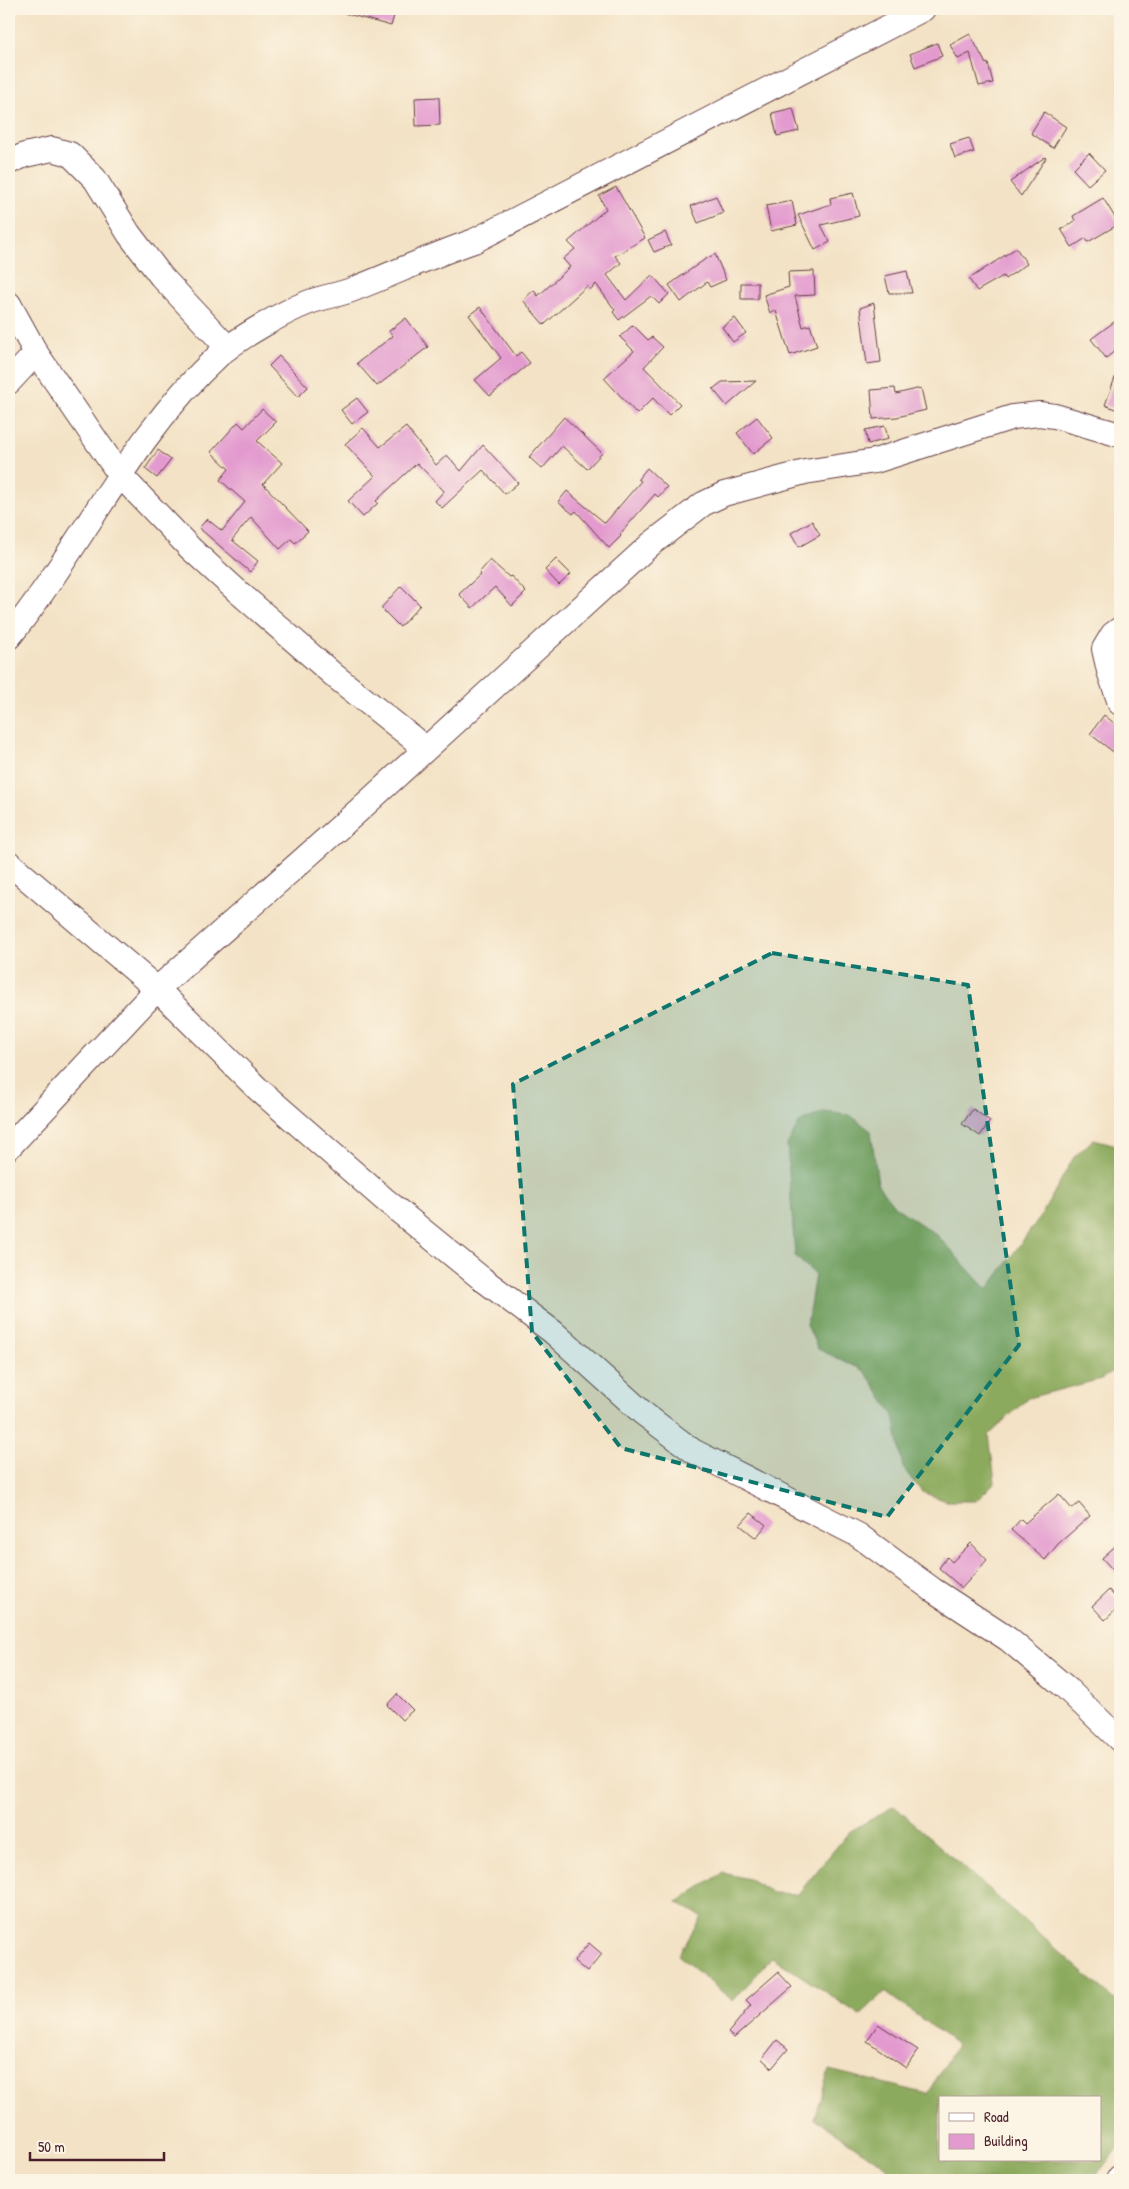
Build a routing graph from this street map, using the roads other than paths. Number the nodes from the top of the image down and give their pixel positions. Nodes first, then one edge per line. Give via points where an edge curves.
1 (923, 9) edge
2 (9, 162) edge
3 (9, 304) edge
4 (228, 348) junction
5 (36, 353) junction
6 (9, 382) edge
7 (1120, 435) edge
8 (120, 475) junction
9 (1120, 629) edge
10 (9, 637) edge
11 (1120, 703) edge
12 (425, 748) junction
13 (9, 863) edge
14 (156, 989) junction
15 (9, 1147) edge
16 (1120, 1740) edge

1 - 4 street via 474,241 354,289 307,303
2 - 4 street via 52,149 70,154 95,179 129,234 161,276
3 - 5 street
4 - 8 street via 168,411
5 - 6 street
5 - 8 street
7 - 12 street via 1055,416 1025,415 875,461 792,475 713,498 651,544
8 - 10 street via 66,560
8 - 12 street via 191,549 236,590 336,677
9 - 11 street via 1104,649
12 - 14 street
13 - 14 street
14 - 15 street
14 - 16 street via 273,1102 429,1235 553,1332 644,1414 693,1450 858,1535 1008,1639 1064,1686

